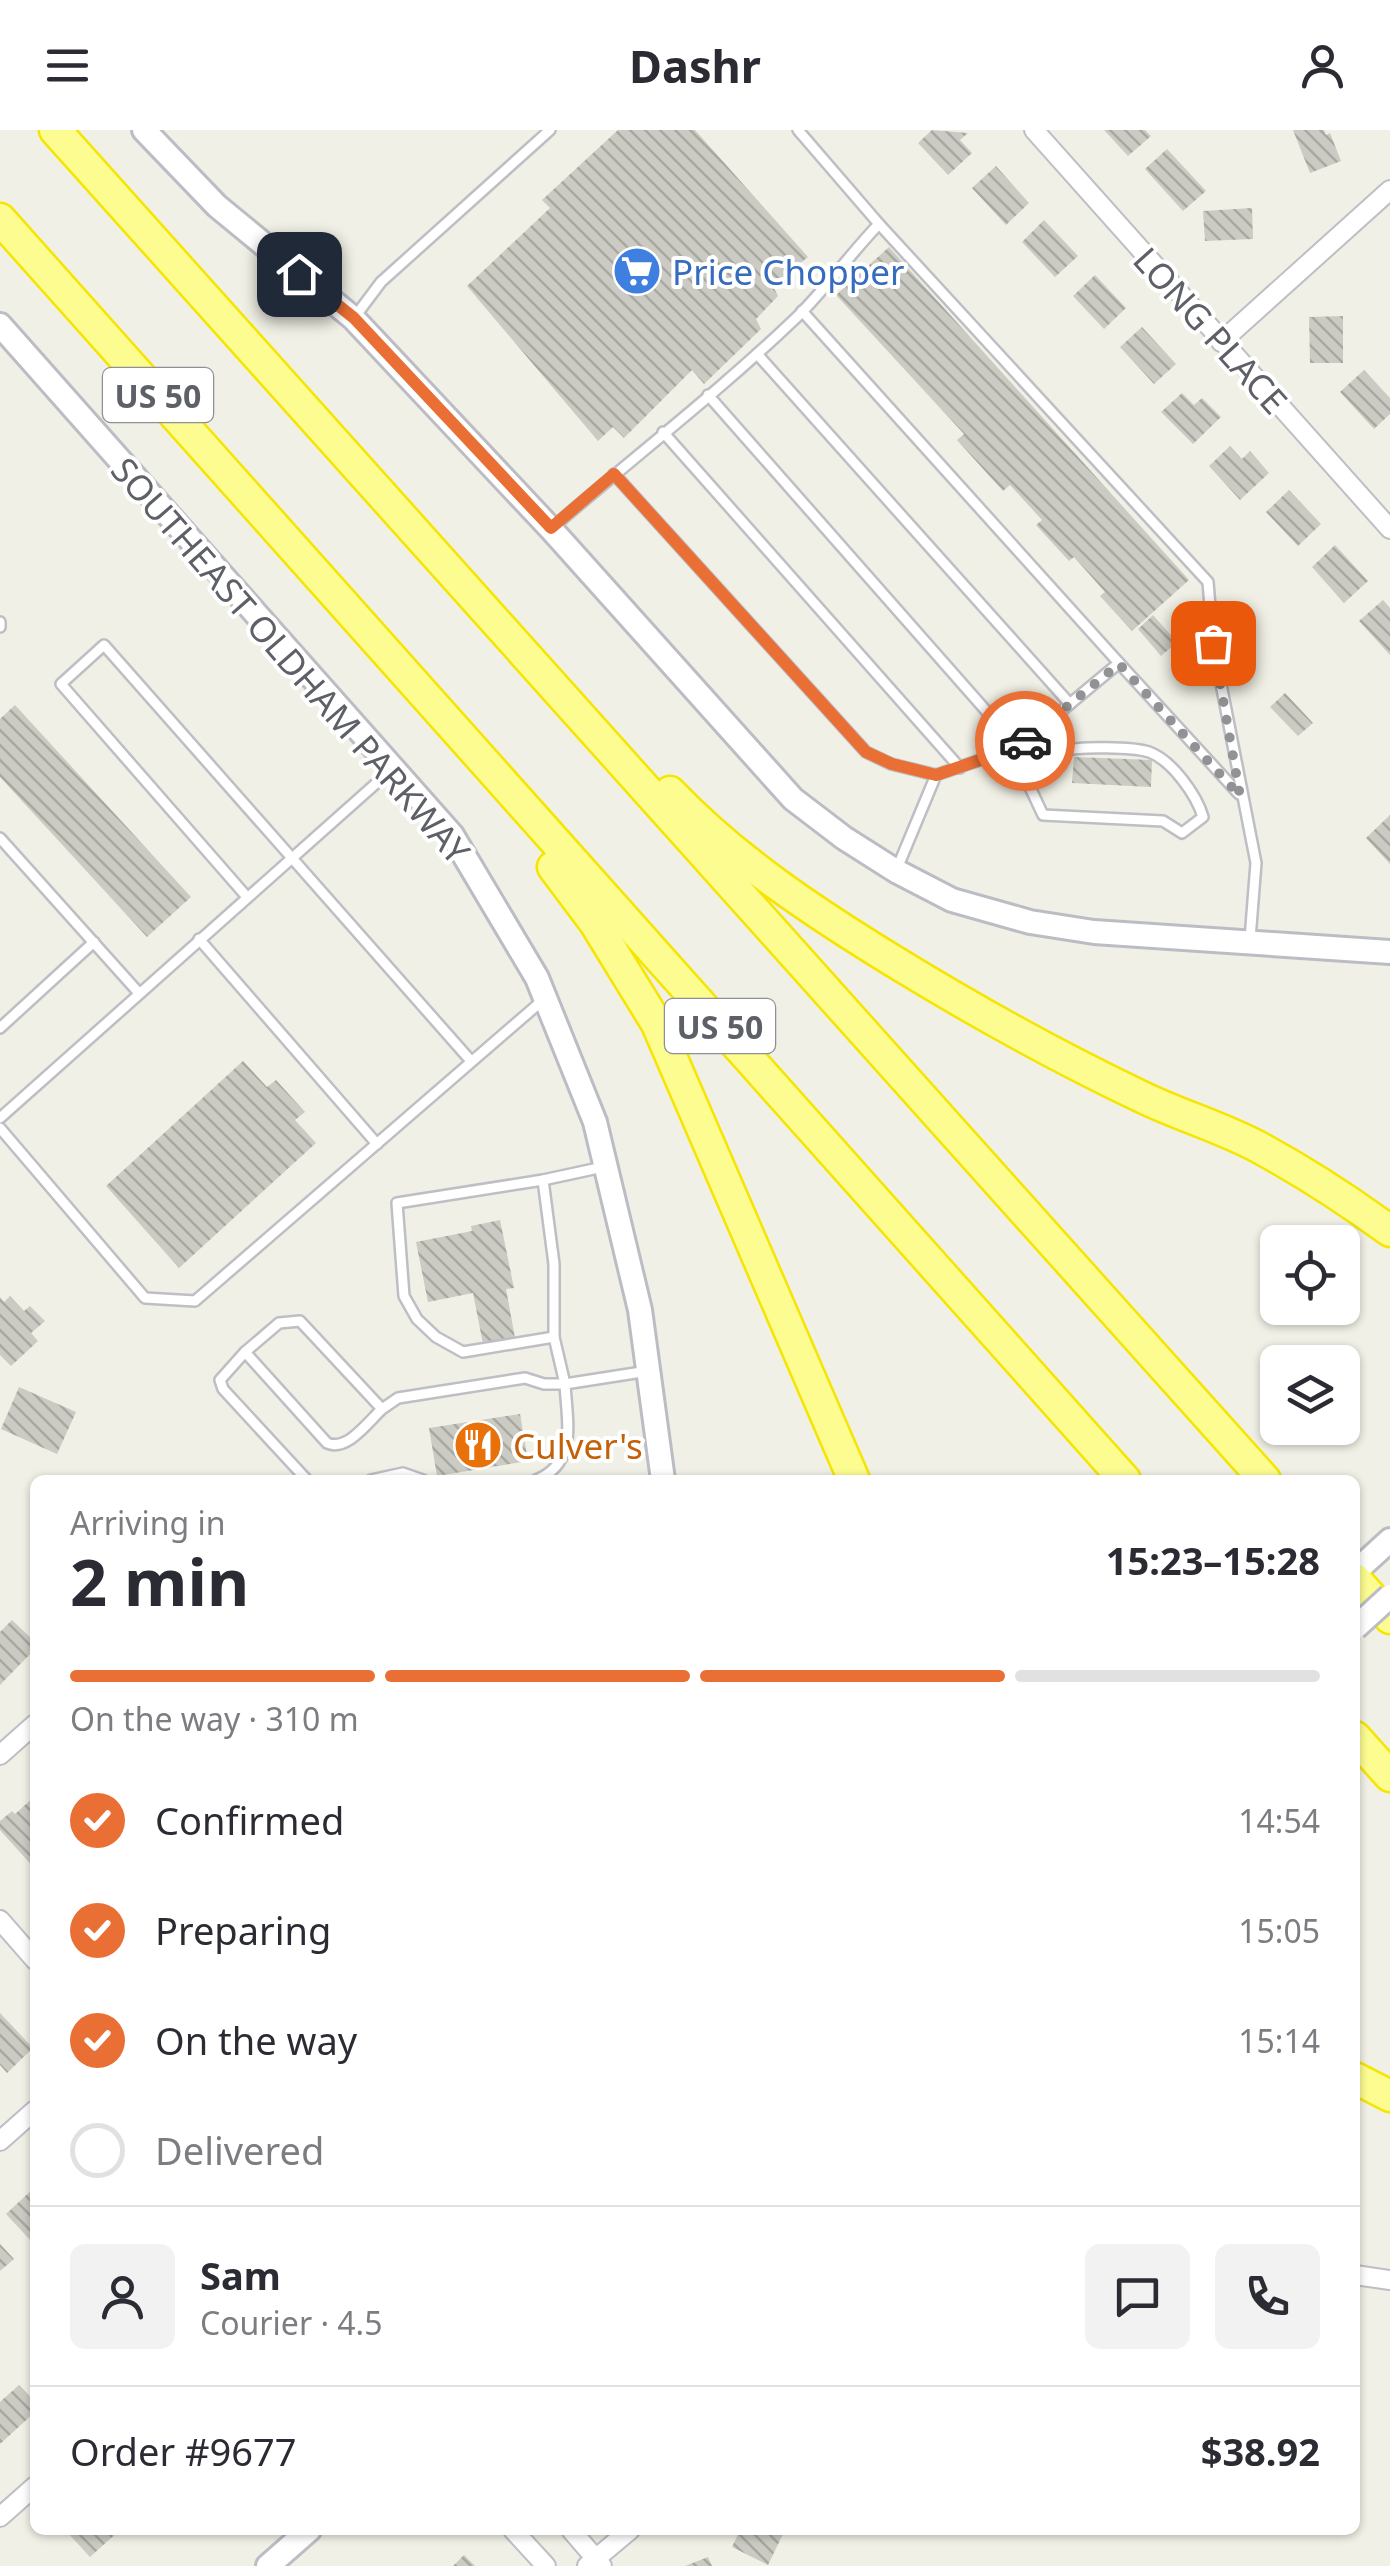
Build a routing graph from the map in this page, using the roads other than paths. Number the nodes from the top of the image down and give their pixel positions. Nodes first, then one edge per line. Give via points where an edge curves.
1 (55, 130) edge
2 (144, 130) edge
3 (550, 130) edge
4 (798, 130) edge
5 (1034, 130) edge
6 (1390, 190) edge
7 (0, 219) edge
8 (879, 224) junction
9 (802, 311) junction
10 (354, 318) junction
11 (0, 325) edge
12 (1221, 342) junction
13 (757, 354) junction
14 (708, 395) junction
15 (663, 432) junction
16 (614, 474) junction
17 (551, 528) junction
18 (1390, 529) edge
19 (314, 572) junction
20 (1119, 664) junction
21 (1070, 704) junction
22 (579, 718) junction
23 (1018, 747) junction
24 (960, 768) junction
25 (393, 769) junction
26 (936, 775) junction
27 (1027, 781) junction
28 (1240, 796) junction
29 (0, 838) edge
30 (292, 856) junction
31 (896, 872) junction
32 (247, 897) junction
33 (199, 939) junction
34 (94, 942) junction
35 (1250, 942) junction
36 (1390, 952) edge
37 (138, 992) junction
38 (545, 998) junction
39 (0, 1028) edge
40 (470, 1061) junction
41 (0, 1118) edge
42 (0, 1128) edge
43 (377, 1144) junction
44 (605, 1166) junction
45 (543, 1180) junction
46 (1390, 1231) edge
47 (554, 1338) junction
48 (245, 1352) junction
49 (648, 1371) junction
50 (565, 1384) junction
51 (382, 1410) junction
52 (302, 1475) edge
53 (547, 1475) edge
54 (661, 1475) edge
55 (852, 1475) edge
56 (1121, 1475) edge
57 (1261, 1475) edge
58 (1390, 1540) edge
59 (1360, 1571) edge
60 (1360, 1582) edge
61 (1390, 1596) edge
62 (1390, 1618) edge
63 (1360, 1623) edge
64 (30, 1728) edge
65 (1360, 1743) edge
66 (0, 1755) edge
67 (1390, 1776) edge
68 (0, 1920) edge
69 (30, 1954) edge
70 (1360, 2081) edge
71 (1390, 2096) edge
72 (30, 2114) edge
73 (0, 2141) edge
74 (1360, 2275) edge
75 (1390, 2280) edge
76 (30, 2491) edge
77 (0, 2518) edge
78 (303, 2535) edge
79 (518, 2535) edge
80 (575, 2535) edge
81 (625, 2535) edge
82 (595, 2563) edge
83 (268, 2566) edge
84 (546, 2566) edge

1 - 22 highway, US 50
2 - 10 street via 216,206
3 - 10 lane via 381,282
4 - 8 lane
5 - 12 street, LONG PLACE
6 - 12 street
7 - 19 highway, US 50
8 - 9 lane
8 - 28 lane via 1208,582
9 - 13 lane
9 - 20 lane
10 - 17 street
11 - 25 street, SOUTHEAST OLDHAM PARKWAY
12 - 18 street, LONG PLACE
13 - 14 lane
13 - 21 lane
14 - 15 lane
14 - 23 lane
15 - 16 lane
15 - 24 lane
16 - 17 lane
16 - 26 lane via 866,752
17 - 31 street via 793,800
19 - 55 highway via 316,594 554,868 656,1024
19 - 56 highway, US 50
20 - 21 lane
20 - 28 lane
21 - 23 lane
22 - 46 highway via 610,729 742,859 821,917 1018,1034 1260,1148
22 - 57 highway, US 50
23 - 24 lane
23 - 27 lane
24 - 26 lane
25 - 30 lane
25 - 38 street, SOUTHEAST OLDHAM PARKWAY via 452,835
26 - 31 lane
27 - 27 lane via 1042,815 1164,821 1182,833 1202,818 1198,802 1150,752 1061,751
28 - 35 lane via 1256,863
29 - 34 lane
30 - 32 lane
30 - 32 lane via 104,645 62,684
30 - 40 lane
31 - 35 street via 952,900 1030,922
32 - 33 lane
33 - 37 lane
33 - 43 lane
34 - 37 lane
34 - 39 lane
35 - 36 street
37 - 41 lane
38 - 40 lane
38 - 44 street, SOUTHEAST OLDHAM PARKWAY
40 - 43 lane
42 - 43 lane via 145,1298 195,1301
44 - 45 lane
44 - 49 street, SOUTHEAST OLDHAM PARKWAY
45 - 47 lane via 554,1264
45 - 47 lane via 397,1203 404,1296 436,1337 463,1352
47 - 50 lane
48 - 51 lane via 279,1322 300,1320
48 - 51 lane via 327,1443 344,1444
48 - 52 lane via 220,1380 223,1389
49 - 50 lane
49 - 54 street, SOUTHEAST OLDHAM PARKWAY
50 - 51 lane via 509,1380 398,1398
50 - 53 lane via 563,1460
58 - 59 street
60 - 62 highway
61 - 63 street, bridge
64 - 66 street
65 - 67 highway
68 - 69 street
70 - 71 highway
72 - 73 street
74 - 75 street
76 - 77 street
78 - 83 street
79 - 84 street
80 - 82 street
81 - 82 street

